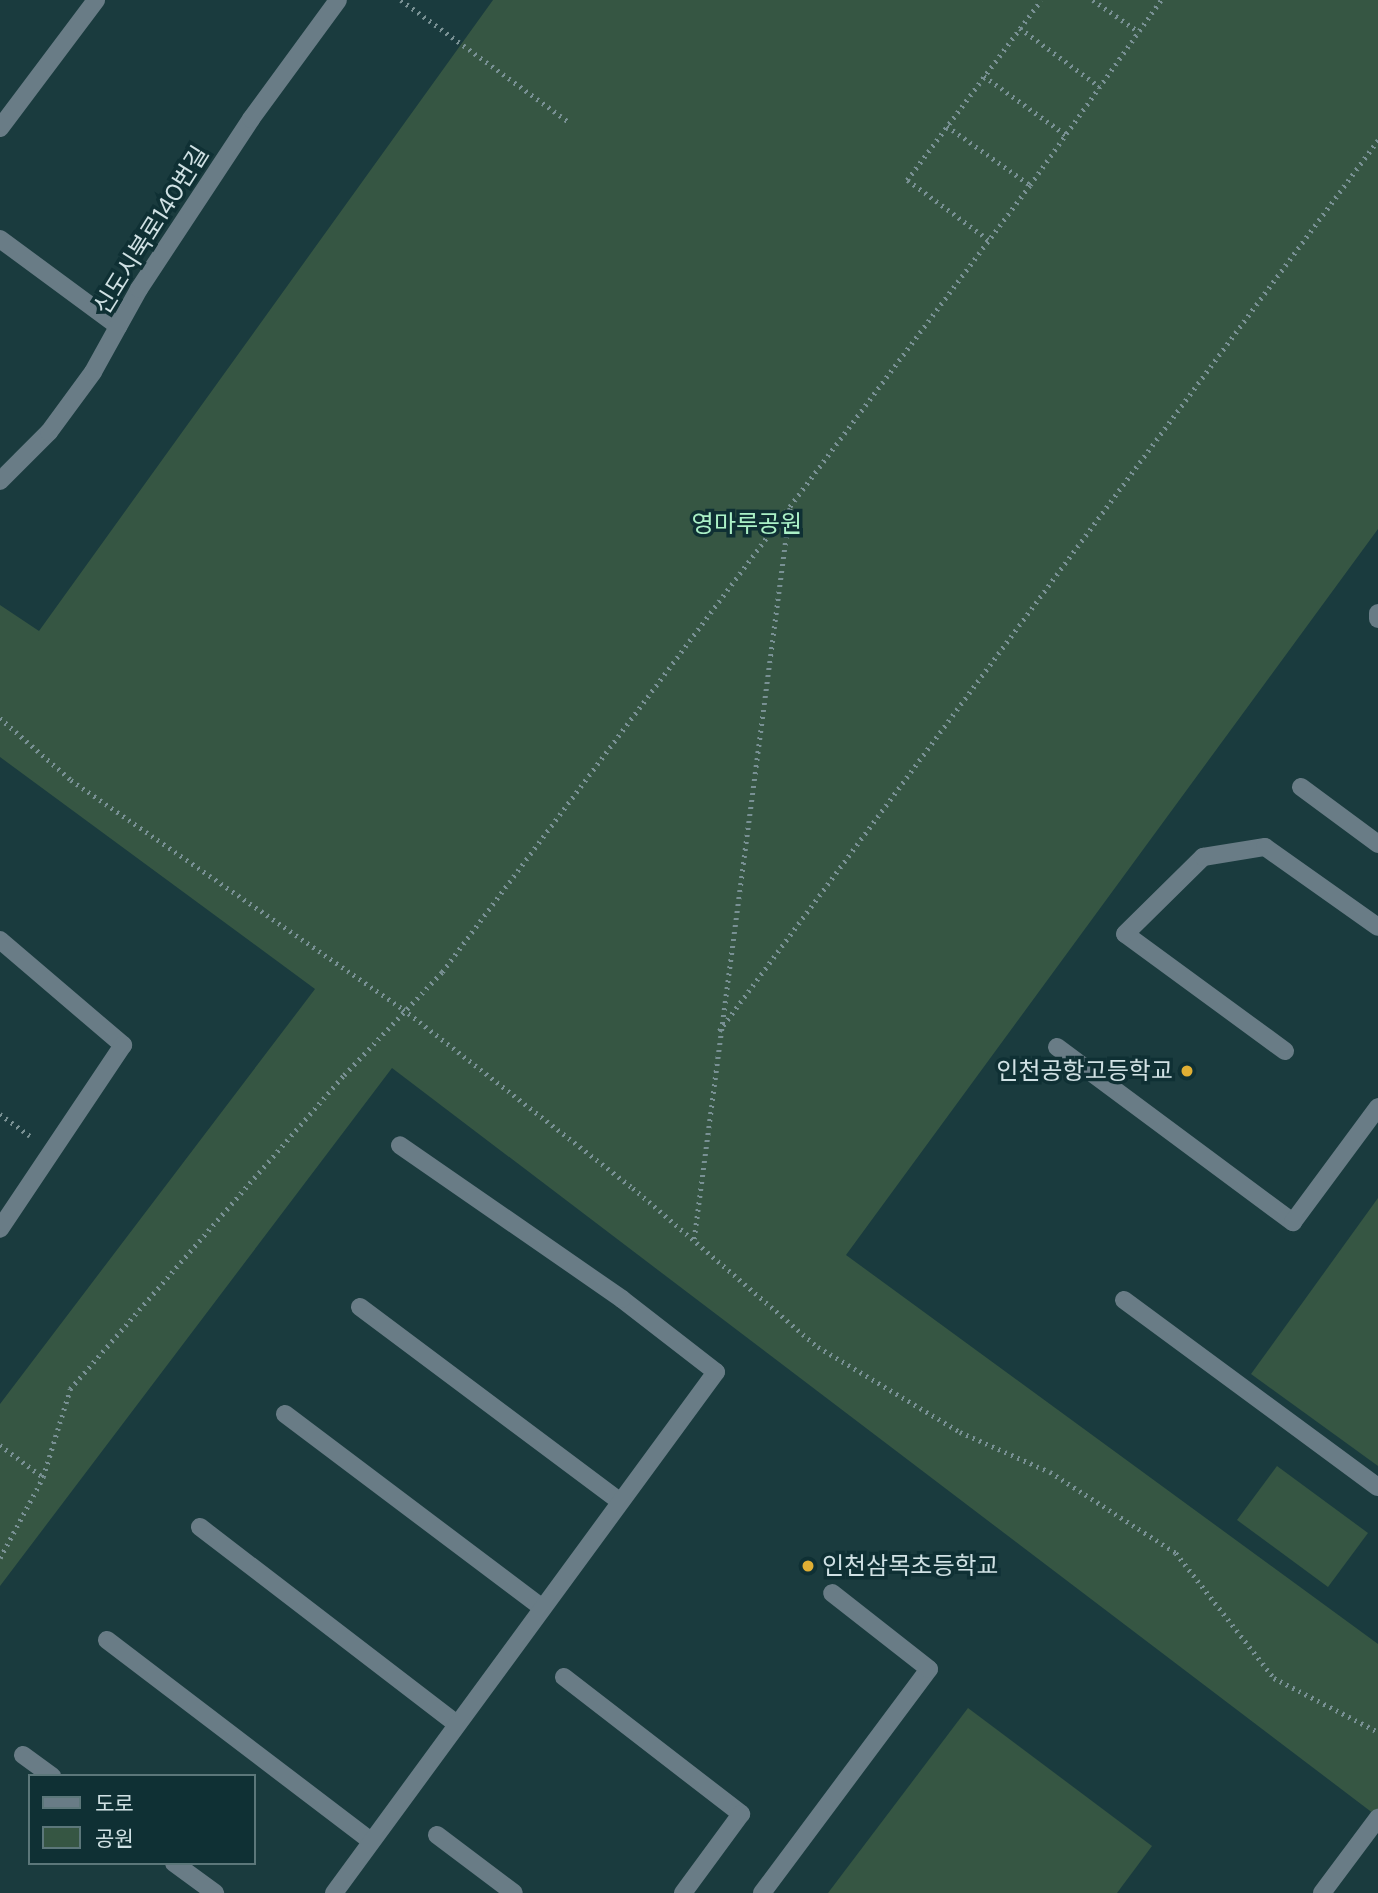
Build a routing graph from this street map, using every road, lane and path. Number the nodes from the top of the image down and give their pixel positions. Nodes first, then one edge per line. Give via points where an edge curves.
1 (96, 0) edge
2 (338, 0) edge
3 (401, 0) edge
4 (1041, 0) edge
5 (1093, 0) edge
6 (1161, 0) edge
7 (1020, 28) junction
8 (1139, 32) junction
9 (984, 76) junction
10 (1100, 87) junction
11 (569, 122) dead end
12 (947, 126) junction
13 (0, 128) edge
14 (1066, 135) junction
15 (1378, 140) edge
16 (1031, 185) junction
17 (0, 239) edge
18 (988, 240) junction
19 (118, 326) junction
20 (0, 481) edge
21 (790, 505) junction
22 (1378, 613) edge
23 (1378, 619) edge
24 (0, 718) edge
25 (1301, 787) dead end
26 (1378, 844) edge
27 (1378, 927) edge
28 (0, 940) edge
29 (403, 1009) junction
30 (719, 1031) junction
31 (1057, 1047) dead end
32 (1285, 1051) dead end
33 (1378, 1107) edge
34 (0, 1114) edge
35 (400, 1145) dead end
36 (52, 1152) junction
37 (0, 1229) edge
38 (694, 1239) junction
39 (1124, 1300) dead end
40 (360, 1307) dead end
41 (285, 1414) dead end
42 (0, 1445) edge
43 (43, 1477) junction
44 (1378, 1487) edge
45 (618, 1500) junction
46 (200, 1527) dead end
47 (0, 1558) edge
48 (832, 1592) dead end
49 (541, 1607) junction
50 (107, 1640) dead end
51 (564, 1677) dead end
52 (457, 1724) junction
53 (1378, 1732) edge
54 (23, 1755) dead end
55 (49, 1774) edge
56 (1378, 1818) edge
57 (437, 1835) dead end
58 (371, 1841) junction
59 (177, 1865) edge
60 (215, 1893) edge
61 (334, 1893) edge
62 (514, 1893) edge
63 (683, 1893) edge
64 (762, 1893) edge
65 (1322, 1893) edge

1 - 13 street
2 - 19 street, 신도시북로140번길 via 251,119
3 - 11 path
4 - 7 path
5 - 8 path
6 - 8 path
7 - 9 path
7 - 10 path
8 - 10 path
9 - 12 path
9 - 14 path
10 - 14 path
12 - 16 path
12 - 18 path via 907,180
14 - 16 path
15 - 30 path
16 - 18 path
17 - 19 street
18 - 21 path
19 - 20 street, 신도시북로140번길 via 93,372 49,432
21 - 29 path via 442,972
21 - 30 path
22 - 23 street
24 - 29 path via 71,780
25 - 26 street
27 - 32 street via 1265,847 1203,857 1125,934
28 - 36 street via 123,1045
29 - 38 path
29 - 43 path via 70,1389
30 - 38 path
31 - 33 street via 1293,1222
34 - 36 path
35 - 45 street via 622,1299 716,1372
36 - 37 street
38 - 53 path via 818,1347 960,1432 1049,1472 1176,1553 1274,1678
39 - 44 street
40 - 45 street
41 - 49 street
42 - 43 path
43 - 47 path
45 - 49 street
46 - 52 street
48 - 64 street via 929,1669
49 - 52 street
50 - 58 street
51 - 63 street via 741,1814
52 - 58 street
54 - 55 street
56 - 65 street
57 - 62 street
58 - 61 street
59 - 60 street

